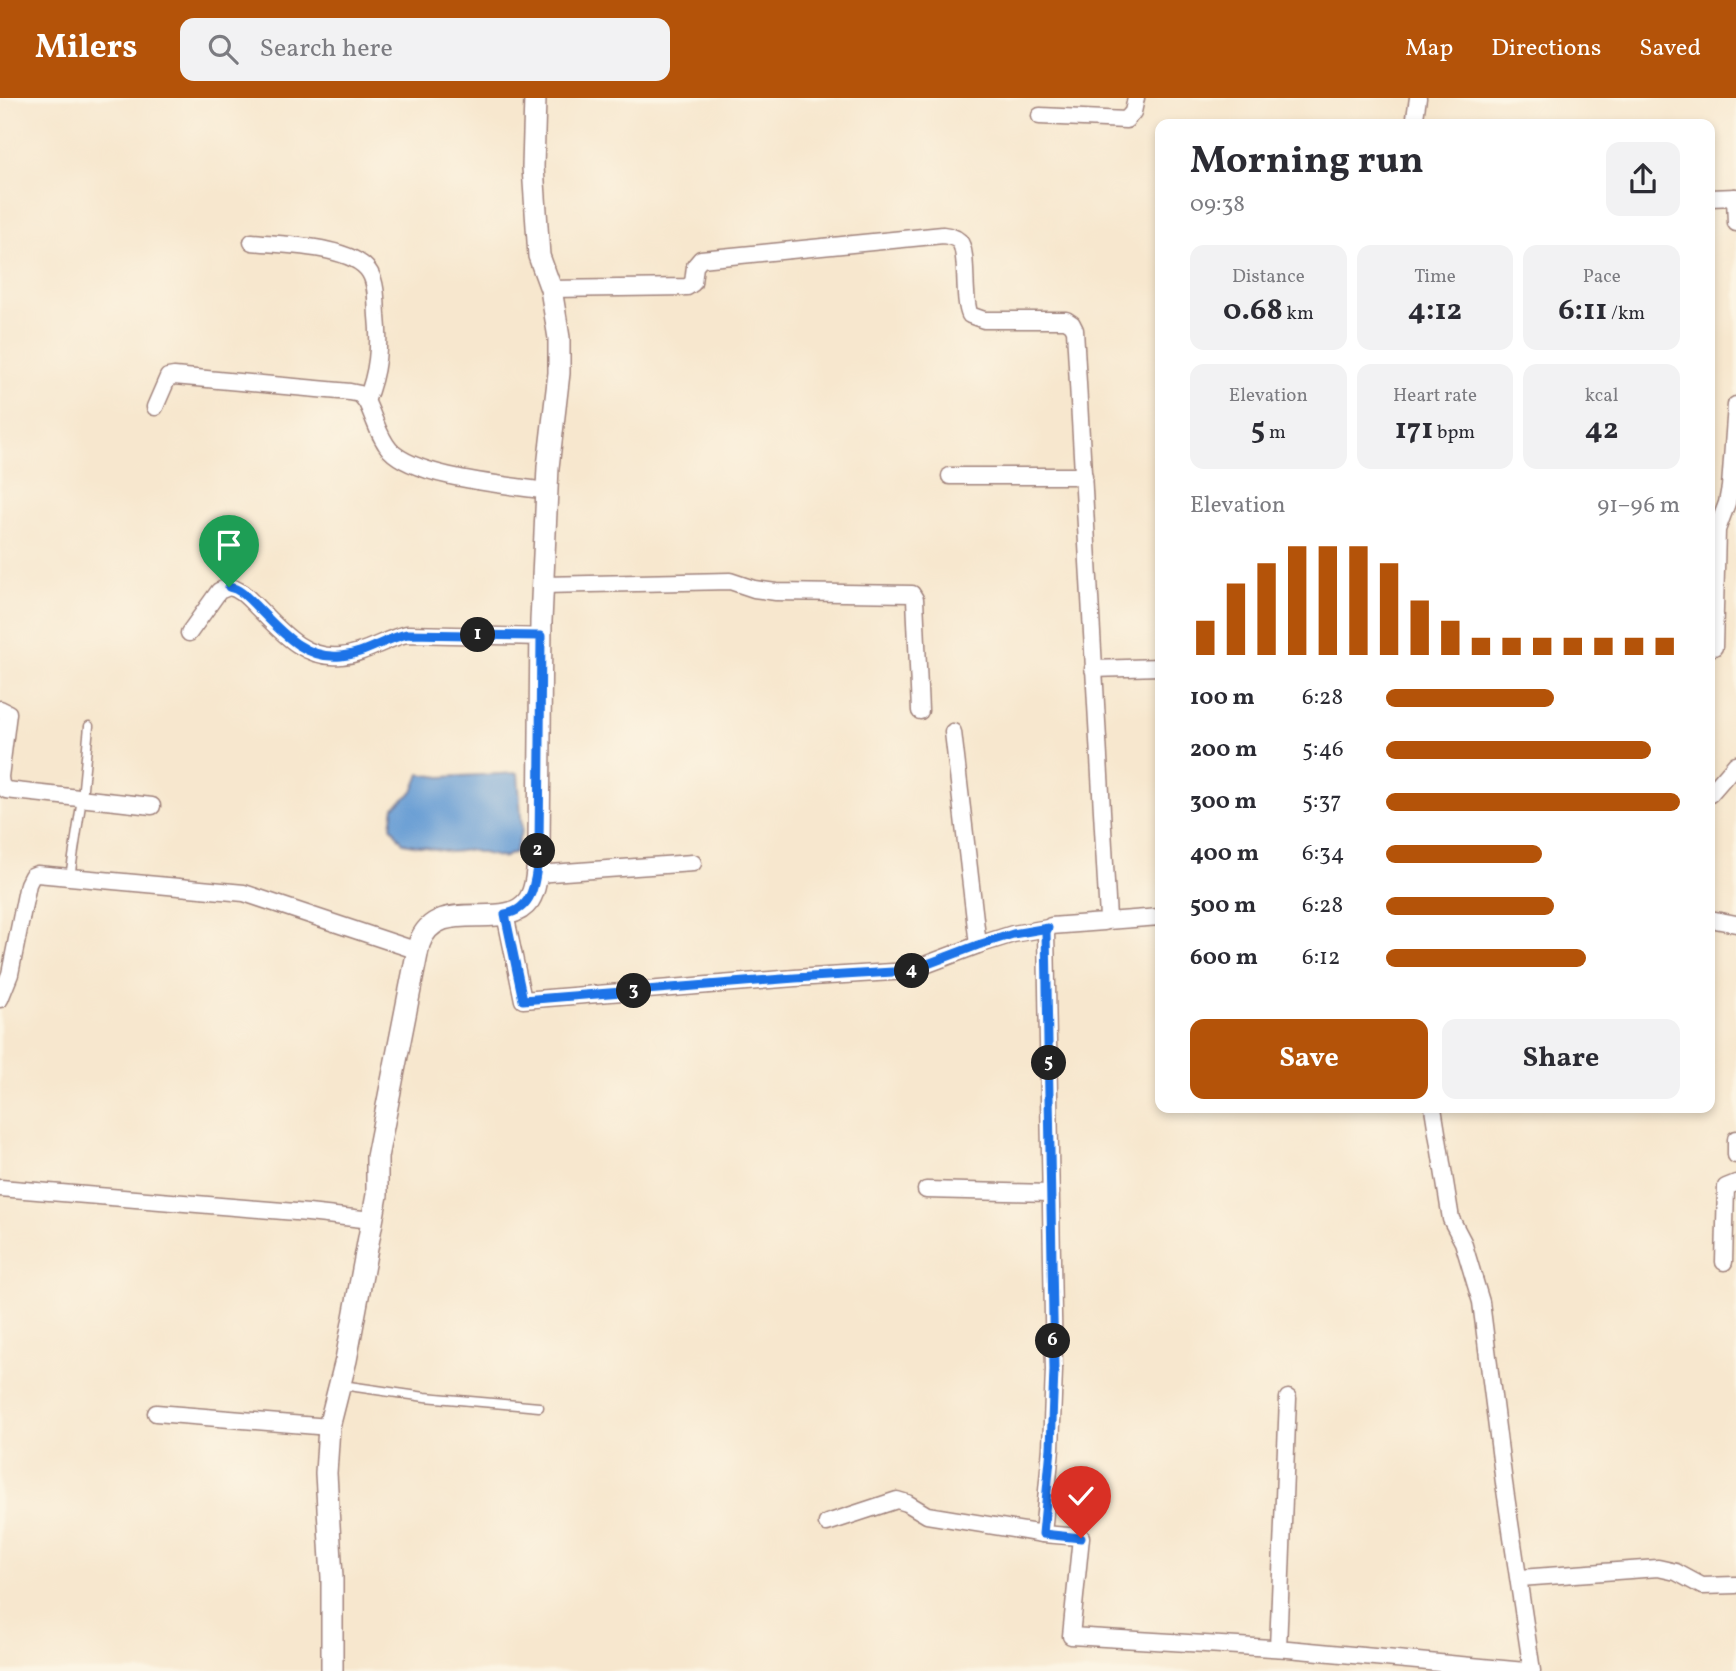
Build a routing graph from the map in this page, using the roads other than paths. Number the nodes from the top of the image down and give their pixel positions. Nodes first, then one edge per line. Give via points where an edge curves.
1 (535, 98) edge
2 (1136, 98) edge
3 (1418, 98) edge
4 (1040, 116) dead end
5 (1415, 119) edge
6 (1735, 197) edge
7 (1715, 198) edge
8 (1736, 223) edge
9 (252, 242) dead end
10 (551, 289) junction
11 (366, 401) junction
12 (1736, 405) edge
13 (155, 407) dead end
14 (950, 476) dead end
15 (1083, 476) junction
16 (547, 491) junction
17 (543, 585) junction
18 (1715, 608) edge
19 (189, 633) dead end
20 (541, 636) junction
21 (1155, 667) edge
22 (1093, 669) junction
23 (0, 709) edge
24 (920, 711) dead end
25 (89, 726) dead end
26 (954, 732) dead end
27 (1736, 764) edge
28 (1715, 788) edge
29 (82, 799) junction
30 (152, 806) dead end
31 (693, 863) dead end
32 (536, 874) junction
33 (70, 877) junction
34 (505, 914) junction
35 (1155, 917) edge
36 (1715, 920) edge
37 (1107, 921) junction
38 (1736, 924) edge
39 (1048, 928) junction
40 (978, 945) junction
41 (418, 951) junction
42 (0, 999) edge
43 (1434, 1113) edge
44 (1736, 1139) edge
45 (1736, 1155) edge
46 (1736, 1183) edge
47 (0, 1188) edge
48 (926, 1190) dead end
49 (1051, 1193) junction
50 (372, 1220) junction
51 (1724, 1262) dead end
52 (340, 1384) junction
53 (1288, 1398) dead end
54 (538, 1407) dead end
55 (156, 1413) dead end
56 (329, 1427) junction
57 (827, 1523) dead end
58 (1043, 1534) junction
59 (1520, 1578) junction
60 (1736, 1585) edge
61 (1278, 1648) junction
62 (332, 1671) edge
63 (1525, 1671) edge
64 (1532, 1671) edge

1 - 10 main road via 533,167 539,256
2 - 4 street via 1126,120
3 - 5 street
6 - 7 street
6 - 8 street
9 - 11 street via 336,253 370,273 380,339 378,365
10 - 15 street via 687,287 694,283 696,263 709,258 930,236 955,238 963,248 970,315 984,320 1066,320 1072,324
10 - 16 main road via 559,373
11 - 13 street via 349,392 178,376 167,377
11 - 16 street via 389,449 404,461 449,475
12 - 18 street via 1730,487 1717,530
14 - 15 street
15 - 22 street
16 - 17 main road
17 - 20 main road
17 - 24 street via 730,581 776,592 912,594
19 - 20 street via 219,591 229,587 239,590 290,639 321,656 359,653 407,634
20 - 32 main road
21 - 22 street
22 - 37 street
23 - 29 street via 8,713 1,785 6,790
25 - 29 lane
26 - 40 street
27 - 28 street
29 - 30 street
29 - 33 lane
31 - 32 street
32 - 34 main road via 528,901
33 - 41 street via 244,893
33 - 42 street via 37,874 30,878 10,974
34 - 40 street via 523,1000 909,971
34 - 41 main road via 465,915 438,922 424,932
35 - 37 street
36 - 38 street
37 - 39 street
39 - 40 street
39 - 49 street
41 - 50 main road via 377,1157
43 - 59 street via 1451,1219 1481,1302
44 - 45 street
46 - 51 street via 1726,1187
47 - 50 street
48 - 49 street
49 - 58 street via 1054,1370
50 - 52 main road
52 - 54 lane
52 - 56 main road
53 - 61 street
55 - 56 street
56 - 62 main road via 326,1473
57 - 58 street via 897,1500 927,1516
58 - 61 street via 1081,1538 1071,1636
59 - 60 street via 1658,1568 1706,1587
59 - 64 street
61 - 63 street

